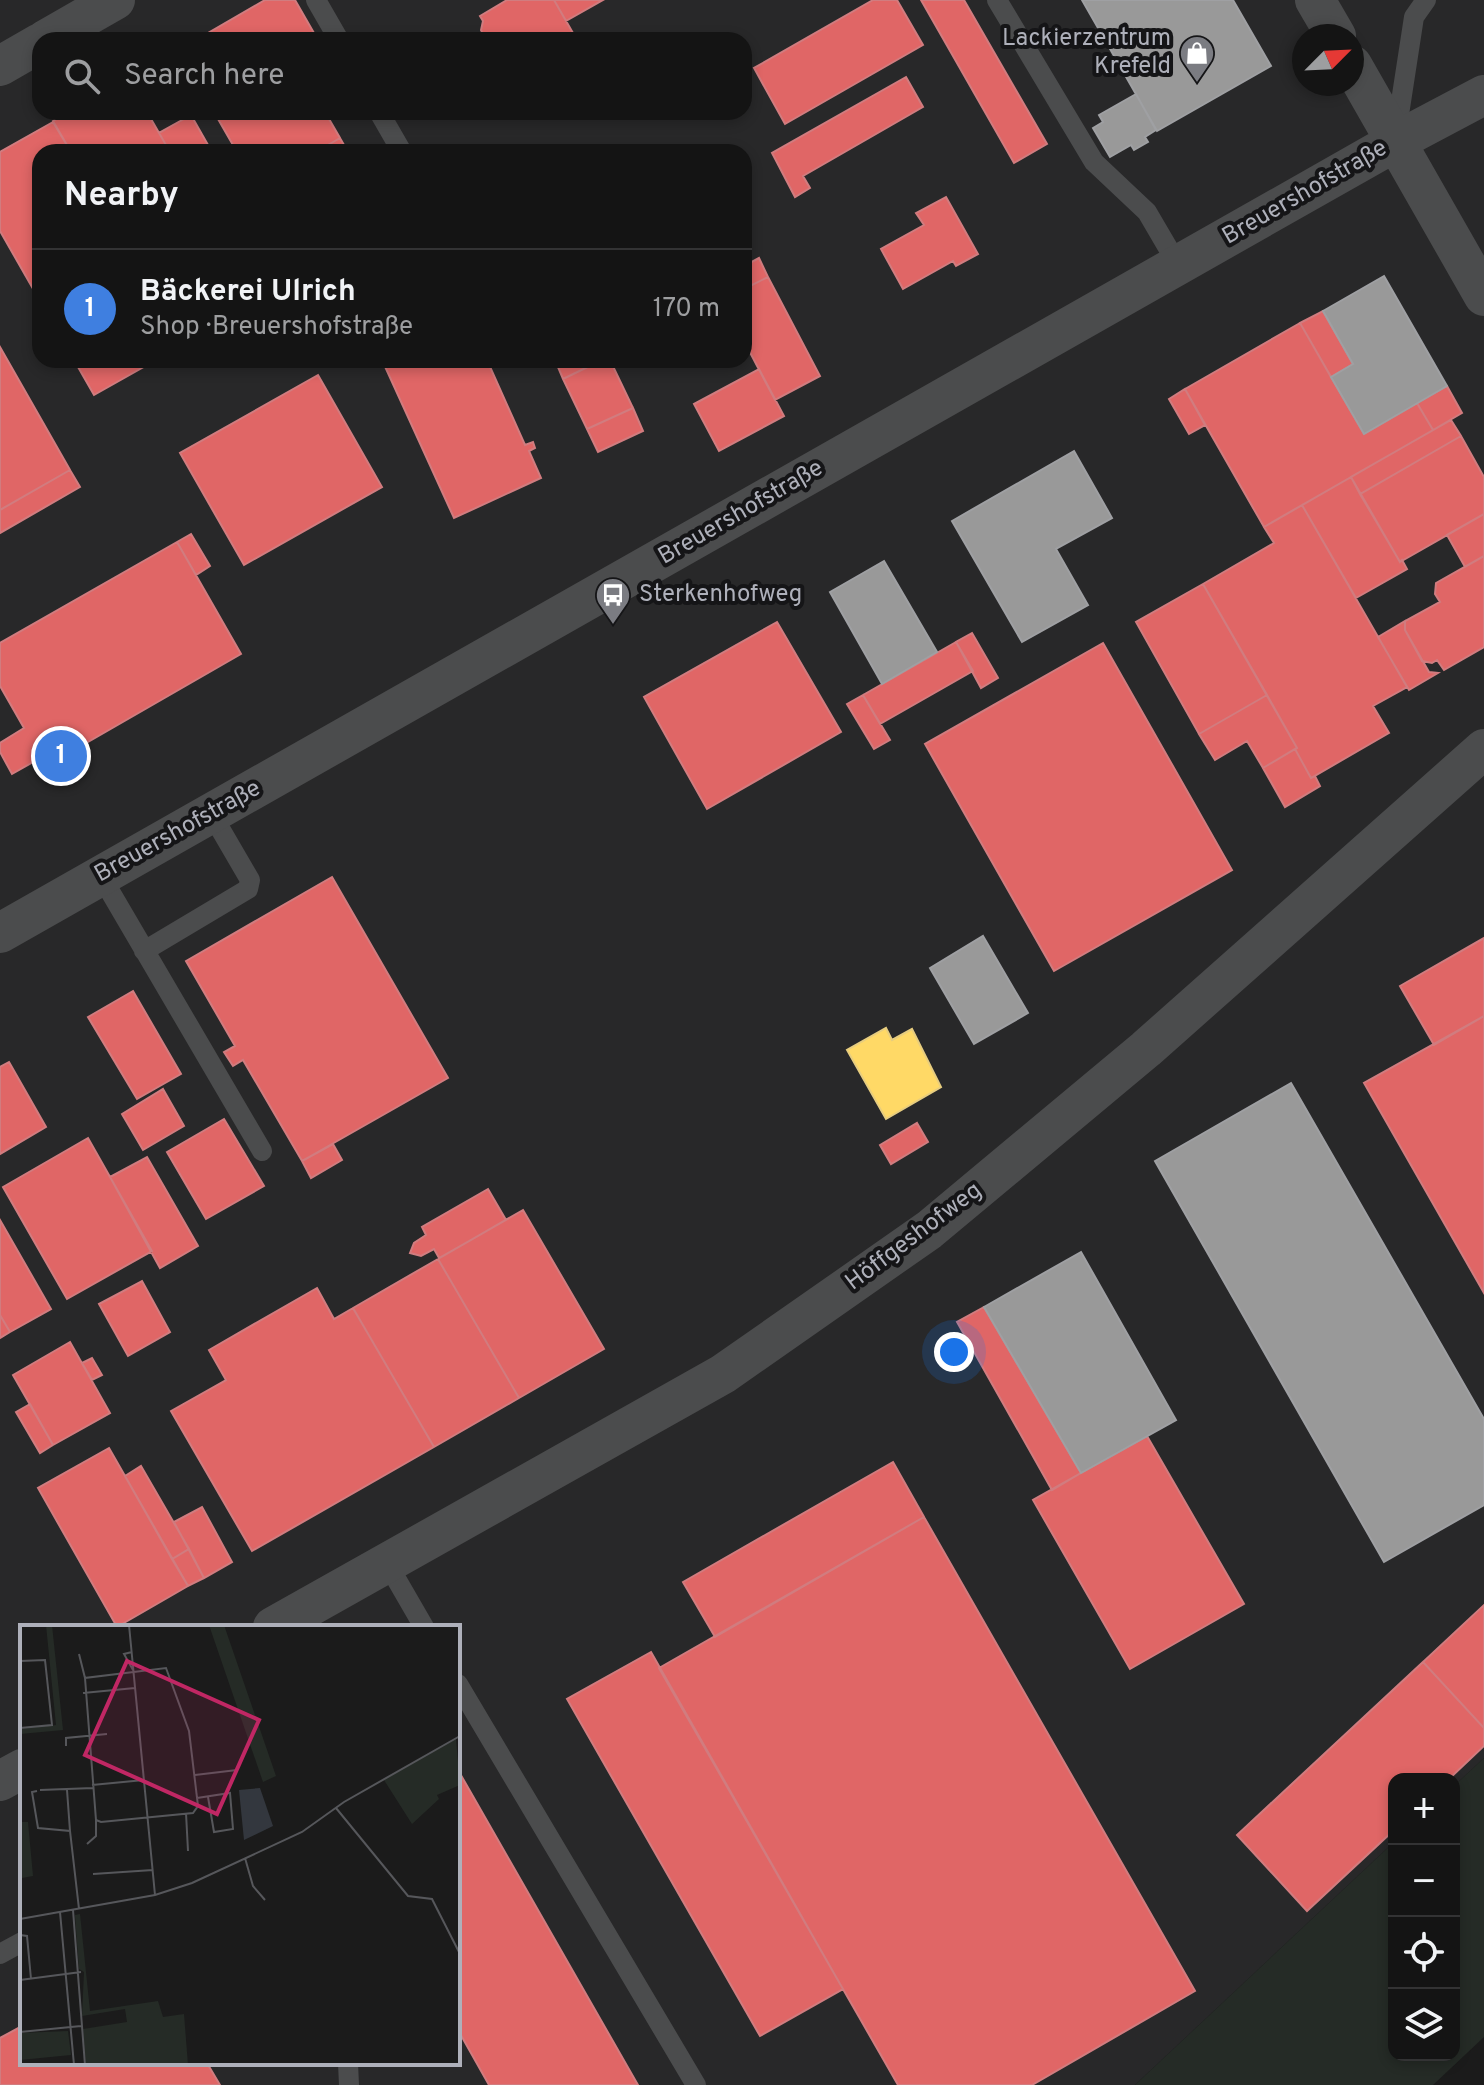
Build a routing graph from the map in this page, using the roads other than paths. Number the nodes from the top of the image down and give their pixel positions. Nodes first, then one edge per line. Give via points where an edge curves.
1 (115, 0) edge
2 (316, 0) edge
3 (997, 0) edge
4 (1315, 0) edge
5 (1426, 0) edge
6 (1329, 24) edge
7 (58, 32) edge
8 (334, 32) edge
9 (32, 47) edge
10 (0, 66) edge
11 (1364, 86) edge
12 (1484, 95) edge
13 (384, 120) edge
14 (1395, 142) junction
15 (397, 144) edge
16 (1178, 265) junction
17 (1484, 296) edge
18 (1484, 749) edge
19 (211, 813) junction
20 (101, 876) junction
21 (5, 918) edge
22 (144, 951) junction
23 (262, 1151) dead end
24 (387, 1563) junction
25 (277, 1625) edge
26 (423, 1625) edge
27 (460, 1687) edge
28 (20, 1770) edge
29 (0, 1781) edge
30 (20, 1943) edge
31 (0, 1954) edge
32 (348, 2065) edge
33 (349, 2085) edge
34 (696, 2085) edge

1 - 7 street
2 - 8 lane
3 - 16 lane via 1094,162 1147,212
4 - 6 street
5 - 14 lane via 1414,17
9 - 10 street
11 - 14 street
12 - 14 street, Breuershofstraße
13 - 15 lane
14 - 16 street, Breuershofstraße
14 - 17 street
16 - 19 street, Breuershofstraße
18 - 24 street, Höffgeshofweg via 1146,1049 929,1230 723,1374
19 - 20 street, Breuershofstraße
19 - 22 lane via 250,880 248,889
20 - 21 street, Breuershofstraße
20 - 22 lane
22 - 23 lane
24 - 25 street, Höffgeshofweg
24 - 26 lane
27 - 34 lane
28 - 29 street
30 - 31 lane
32 - 33 lane

